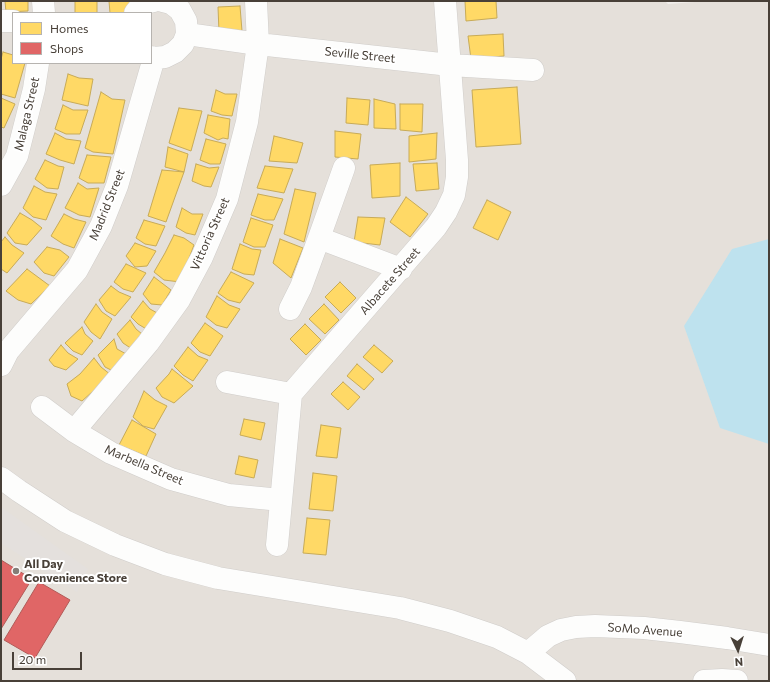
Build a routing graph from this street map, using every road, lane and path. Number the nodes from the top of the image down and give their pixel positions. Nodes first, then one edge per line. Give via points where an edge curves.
1 (43, 1) edge
2 (154, 1) edge
3 (162, 1) edge
4 (256, 1) edge
5 (445, 1) edge
6 (44, 12) edge
7 (136, 12) edge
8 (1, 21) edge
9 (12, 22) edge
10 (187, 34) junction
11 (258, 44) junction
12 (152, 57) edge
13 (38, 64) edge
14 (150, 64) edge
15 (450, 65) junction
16 (533, 70) dead end
17 (344, 168) dead end
18 (1, 185) edge
19 (319, 238) junction
20 (400, 269) junction
21 (290, 309) dead end
22 (3, 357) edge
23 (227, 382) dead end
24 (291, 394) junction
25 (42, 406) dead end
26 (74, 431) junction
27 (1, 478) edge
28 (281, 500) junction
29 (276, 545) dead end
30 (769, 645) edge
31 (528, 653) junction
32 (565, 681) edge
33 (704, 681) edge
34 (738, 681) edge

1 - 6 street
2 - 7 street via 140,6
3 - 10 street via 171,3 180,10 186,21
4 - 11 street, Vittoria Street
5 - 15 street, Albacete Street
8 - 9 street
10 - 11 street, Seville Street
10 - 12 street via 176,52 165,57
11 - 15 street, Seville Street
11 - 26 street, Vittoria Street via 247,122 227,199 202,257 179,300 148,343
13 - 18 street, Malaga Street via 17,156
14 - 22 street, Madrid Street via 118,186 101,226 77,270
15 - 16 street, Seville Street
15 - 20 street, Albacete Street via 457,171 454,195 436,227
17 - 19 street
19 - 20 street
19 - 21 street
20 - 24 street, Albacete Street
23 - 24 street
24 - 28 street
25 - 26 street, Marbella Street
26 - 28 street, Marbella Street via 111,453 171,479 229,496
27 - 31 street via 65,521 115,545 165,564 218,578 400,608 497,637
28 - 29 street
30 - 31 street, SoMo Avenue via 644,628 595,626 561,630 548,636
31 - 32 street
33 - 34 street

